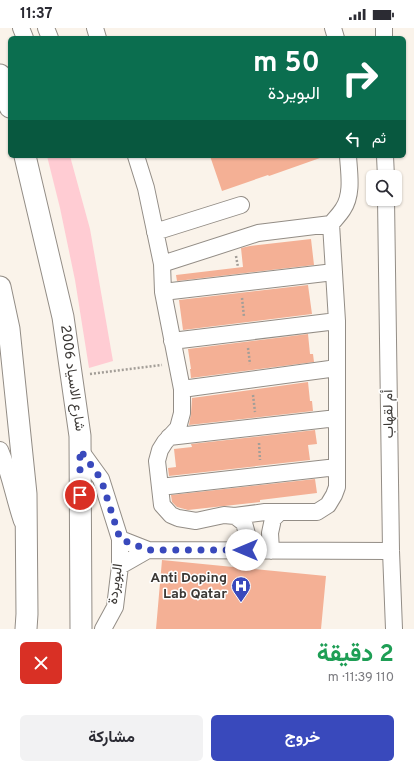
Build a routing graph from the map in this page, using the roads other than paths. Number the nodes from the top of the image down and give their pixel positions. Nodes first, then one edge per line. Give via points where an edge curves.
1 (0, 75) edge
2 (8, 101) edge
3 (24, 158) edge
4 (137, 158) edge
5 (348, 158) edge
6 (385, 158) edge
7 (386, 170) edge
8 (241, 205) dead end
9 (386, 206) edge
10 (331, 224) junction
11 (155, 232) junction
12 (162, 264) junction
13 (334, 272) junction
14 (0, 287) edge
15 (163, 292) junction
16 (337, 321) junction
17 (172, 341) junction
18 (337, 368) junction
19 (182, 389) junction
20 (337, 418) junction
21 (169, 437) junction
22 (0, 450) edge
23 (80, 450) junction
24 (337, 467) junction
25 (160, 488) junction
26 (280, 512) junction
27 (235, 516) junction
28 (26, 531) junction
29 (120, 539) junction
30 (148, 550) junction
31 (246, 550) junction
32 (270, 550) junction
33 (391, 551) junction
34 (120, 566) junction
35 (26, 629) edge
36 (81, 629) edge
37 (103, 629) edge
38 (394, 629) edge

1 - 2 main road
3 - 23 main road, شارع الاسياد 2006 via 63,317
4 - 11 street
5 - 10 street via 347,201
6 - 7 street
8 - 11 street
9 - 33 street, أم لقهاب
10 - 12 street via 258,233
10 - 13 street
11 - 12 street
12 - 15 street
13 - 15 street
13 - 16 street
14 - 28 main road via 9,329 26,494
15 - 17 street
16 - 17 street
16 - 18 street
17 - 19 street
18 - 19 street
18 - 20 street
19 - 21 street via 182,413 178,428
20 - 21 street
20 - 24 street
21 - 25 street via 160,450 157,461
22 - 28 street
23 - 29 street, البويردة via 101,479
23 - 36 main road, شارع الاسياد 2006
24 - 25 street
24 - 26 street via 337,487 328,505 317,512
25 - 27 street via 162,505 171,515 178,518 196,521 224,515
26 - 27 street
26 - 32 street via 273,519
27 - 31 street via 244,522 247,534
28 - 35 main road
29 - 30 street
29 - 34 street, البويردة
30 - 31 street
30 - 34 street
31 - 32 street
32 - 33 street
33 - 38 street, أم لقهاب
34 - 37 street, البويردة via 115,607

